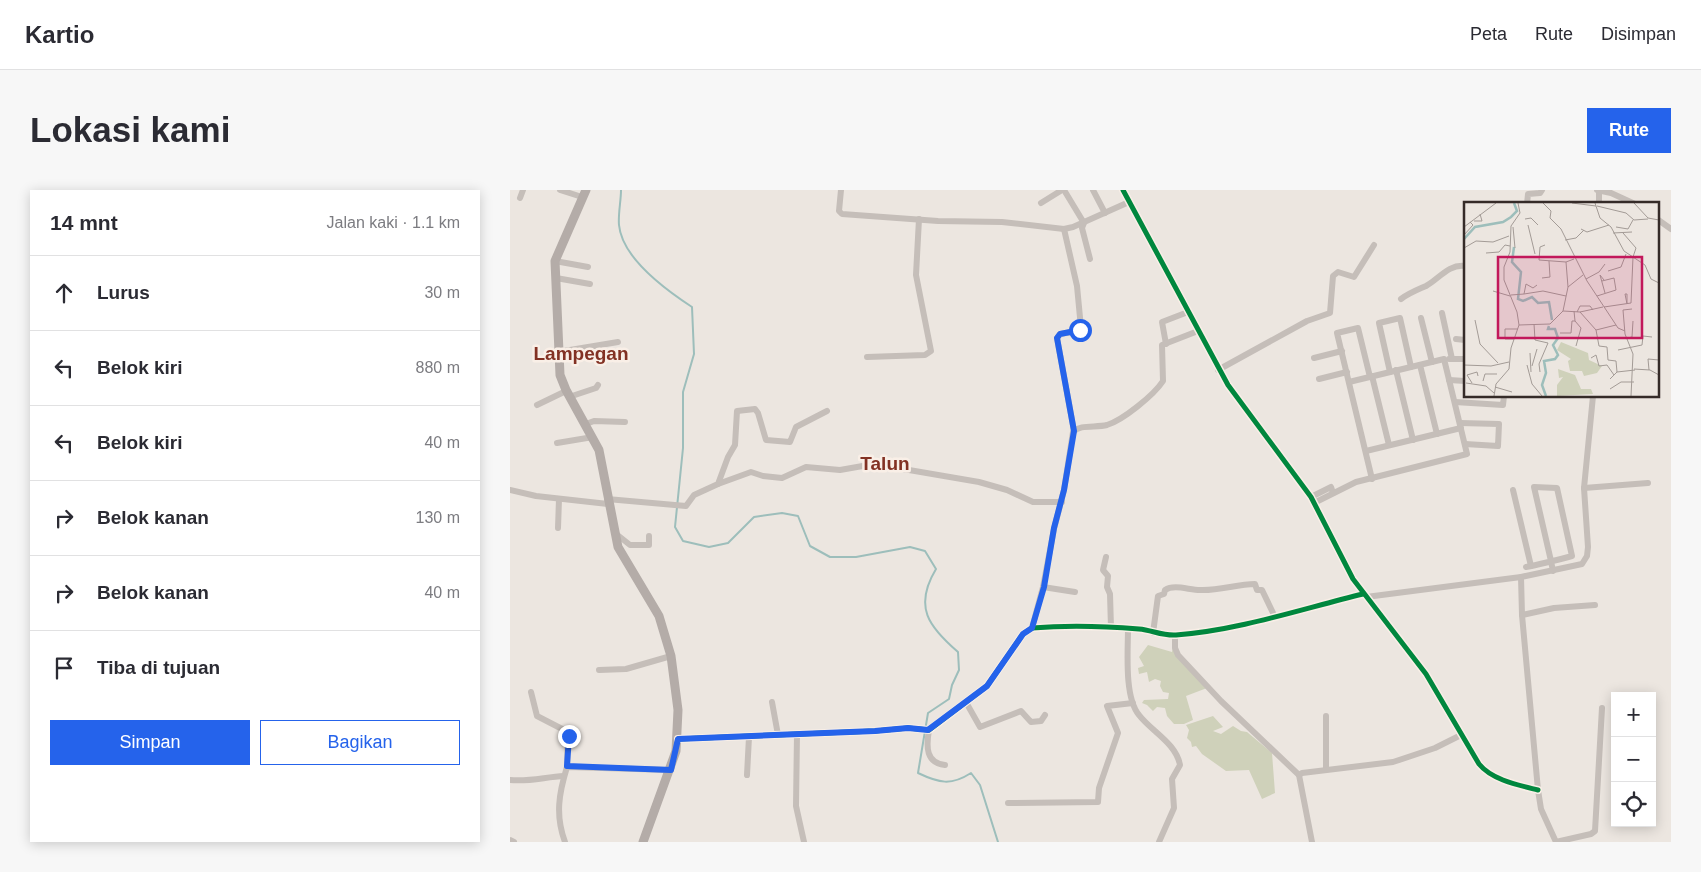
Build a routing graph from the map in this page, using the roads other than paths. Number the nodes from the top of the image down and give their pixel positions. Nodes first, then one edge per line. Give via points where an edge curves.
1 (523, 190) edge
2 (560, 190) edge
3 (841, 190) edge
4 (1063, 190) edge
5 (1093, 190) edge
6 (1122, 190) edge
7 (1542, 190) edge
8 (1601, 190) edge
9 (584, 193) edge
10 (520, 198) dead end
11 (1128, 202) junction
12 (1527, 202) edge
13 (1630, 202) edge
14 (1041, 203) dead end
15 (1105, 213) junction
16 (919, 219) junction
17 (1658, 220) edge
18 (1084, 223) junction
19 (1064, 229) junction
20 (1671, 229) edge
21 (1374, 245) dead end
22 (1090, 259) dead end
23 (555, 261) junction
24 (1464, 266) edge
25 (588, 267) dead end
26 (556, 278) junction
27 (590, 284) dead end
28 (1401, 299) dead end
29 (1188, 312) junction
30 (1442, 313) dead end
31 (1421, 318) dead end
32 (1198, 331) junction
33 (1456, 339) dead end
34 (1464, 340) edge
35 (618, 342) dead end
36 (1166, 344) junction
37 (558, 352) junction
38 (1342, 352) junction
39 (867, 357) dead end
40 (1314, 358) dead end
41 (1444, 359) junction
42 (1452, 359) junction
43 (1464, 360) edge
44 (1432, 362) junction
45 (1420, 365) junction
46 (1412, 367) junction
47 (1218, 370) junction
48 (1393, 371) junction
49 (1347, 372) junction
50 (1371, 376) junction
51 (1320, 379) dead end
52 (1449, 380) junction
53 (1464, 381) edge
54 (1349, 382) junction
55 (598, 385) dead end
56 (568, 394) junction
57 (1504, 398) edge
58 (1593, 398) edge
59 (1455, 402) junction
60 (537, 405) dead end
61 (827, 411) dead end
62 (626, 422) dead end
63 (586, 424) junction
64 (1460, 425) junction
65 (1074, 431) junction
66 (1437, 434) junction
67 (592, 437) junction
68 (1413, 440) junction
69 (557, 443) dead end
70 (1465, 444) junction
71 (1389, 445) junction
72 (1366, 451) junction
73 (1372, 479) junction
74 (1648, 483) dead end
75 (718, 484) junction
76 (1584, 488) junction
77 (510, 490) edge
78 (1513, 490) dead end
79 (560, 499) junction
80 (1312, 500) junction
81 (607, 501) junction
82 (1062, 502) junction
83 (558, 528) dead end
84 (614, 532) junction
85 (649, 536) dead end
86 (1106, 557) dead end
87 (1551, 562) junction
88 (1553, 571) junction
89 (1521, 577) junction
90 (1044, 587) junction
91 (1075, 592) dead end
92 (1364, 595) junction
93 (1595, 605) dead end
94 (1522, 615) junction
95 (1275, 617) junction
96 (1032, 628) junction
97 (1110, 628) junction
98 (1128, 628) junction
99 (1152, 633) junction
100 (1175, 635) junction
101 (671, 656) junction
102 (599, 670) dead end
103 (531, 692) dead end
104 (772, 702) dead end
105 (1133, 703) junction
106 (966, 704) junction
107 (1602, 708) dead end
108 (1045, 715) dead end
109 (1326, 716) dead end
110 (928, 730) junction
111 (797, 734) junction
112 (1461, 734) junction
113 (778, 735) junction
114 (749, 737) junction
115 (678, 739) junction
116 (945, 765) dead end
117 (567, 766) junction
118 (1326, 769) junction
119 (671, 770) junction
120 (747, 774) dead end
121 (1299, 775) junction
122 (564, 776) junction
123 (510, 780) edge
124 (1538, 790) junction
125 (1008, 804) dead end
126 (510, 840) edge
127 (514, 842) edge
128 (565, 842) edge
129 (643, 842) edge
130 (804, 842) edge
131 (1159, 842) edge
132 (1312, 842) edge
133 (1556, 842) edge

1 - 10 street
2 - 9 street
3 - 16 street via 841,214
4 - 14 street
4 - 18 street
5 - 15 street
6 - 11 street
7 - 12 street via 1528,194
8 - 13 street
9 - 23 main road
11 - 15 street
11 - 29 street
15 - 18 street
16 - 19 street via 1002,222
16 - 39 street via 916,275 931,351 925,355
17 - 20 street
18 - 19 street
18 - 22 street via 1082,228
19 - 65 street via 1077,286 1081,328 1060,334 1057,338
21 - 47 street via 1354,277 1336,273 1330,313 1307,321
23 - 25 street
23 - 26 main road
24 - 28 street via 1442,273 1428,285 1409,292
26 - 27 street
26 - 37 main road
29 - 32 street
29 - 36 street via 1162,322
30 - 42 street
31 - 44 street
32 - 36 street
32 - 47 street
33 - 34 street
35 - 37 street
36 - 65 street via 1161,349 1163,380 1153,391 1111,423
37 - 56 main road via 560,375
38 - 40 street
38 - 49 street
38 - 50 street via 1337,333 1358,328
41 - 42 street
41 - 44 street
41 - 52 street
42 - 43 street
44 - 45 street
45 - 46 street
45 - 66 street
46 - 48 street
46 - 48 street via 1400,318 1379,323
47 - 80 street
48 - 50 street
48 - 68 street
49 - 51 street
49 - 54 street
50 - 54 street
50 - 71 street
52 - 53 street
52 - 59 street
54 - 72 street
55 - 56 street
56 - 60 street
56 - 63 main road
57 - 59 street via 1503,405
58 - 76 street
59 - 64 street
61 - 75 street via 796,428 790,442 766,440 755,409 736,411 736,444
62 - 63 street
63 - 67 main road
64 - 66 street
64 - 70 street
64 - 70 street via 1499,424 1498,446
65 - 82 street
66 - 68 street
67 - 69 street
67 - 81 main road via 600,454
68 - 71 street
70 - 73 street via 1467,455
71 - 72 street
72 - 73 street
73 - 80 street via 1356,482 1333,493 1330,488
74 - 76 street
75 - 81 street via 699,492 686,505 680,506 635,500
75 - 82 street via 748,472 782,478 806,467 840,470 874,464 979,482 1033,502
76 - 88 street via 1587,556 1582,564
77 - 79 street
78 - 87 street via 1528,567
79 - 81 street
79 - 83 street
80 - 92 street via 1341,559
81 - 84 main road
82 - 90 street
84 - 85 street via 630,545 649,545
84 - 101 main road via 620,552 659,616
86 - 97 street via 1103,570 1108,576
87 - 87 street via 1572,556 1557,488 1534,487
87 - 88 street
88 - 89 street
89 - 92 street
89 - 94 street
90 - 91 street
90 - 96 street
92 - 95 street
92 - 112 street via 1426,674
93 - 94 street
94 - 124 street
95 - 99 street via 1256,584 1229,589 1170,587 1158,596
95 - 100 street
96 - 97 street
96 - 106 street via 1023,634 991,682
97 - 98 street
98 - 99 street
98 - 105 street via 1128,670
99 - 100 street
100 - 121 street via 1178,655
101 - 102 street via 626,669
101 - 115 main road
103 - 117 street via 537,716 568,732
104 - 113 street
105 - 125 street via 1107,706 1119,732 1099,788 1098,802
105 - 131 street via 1138,714 1179,758 1180,765 1172,779 1174,808
106 - 108 street via 980,727 1021,711 1031,722 1041,721
106 - 110 street
107 - 133 street via 1596,831
109 - 118 street
110 - 111 street via 908,728
110 - 116 street via 930,759
111 - 113 street
111 - 130 street via 796,806
112 - 118 street via 1435,748 1393,762
112 - 124 street via 1484,770 1517,785
113 - 114 street
114 - 115 street
114 - 120 street
115 - 119 main road
117 - 119 street
117 - 122 street
118 - 121 street
119 - 129 main road
121 - 132 street
122 - 123 street via 527,782
122 - 128 street via 558,806
124 - 133 street via 1541,809
126 - 127 street

